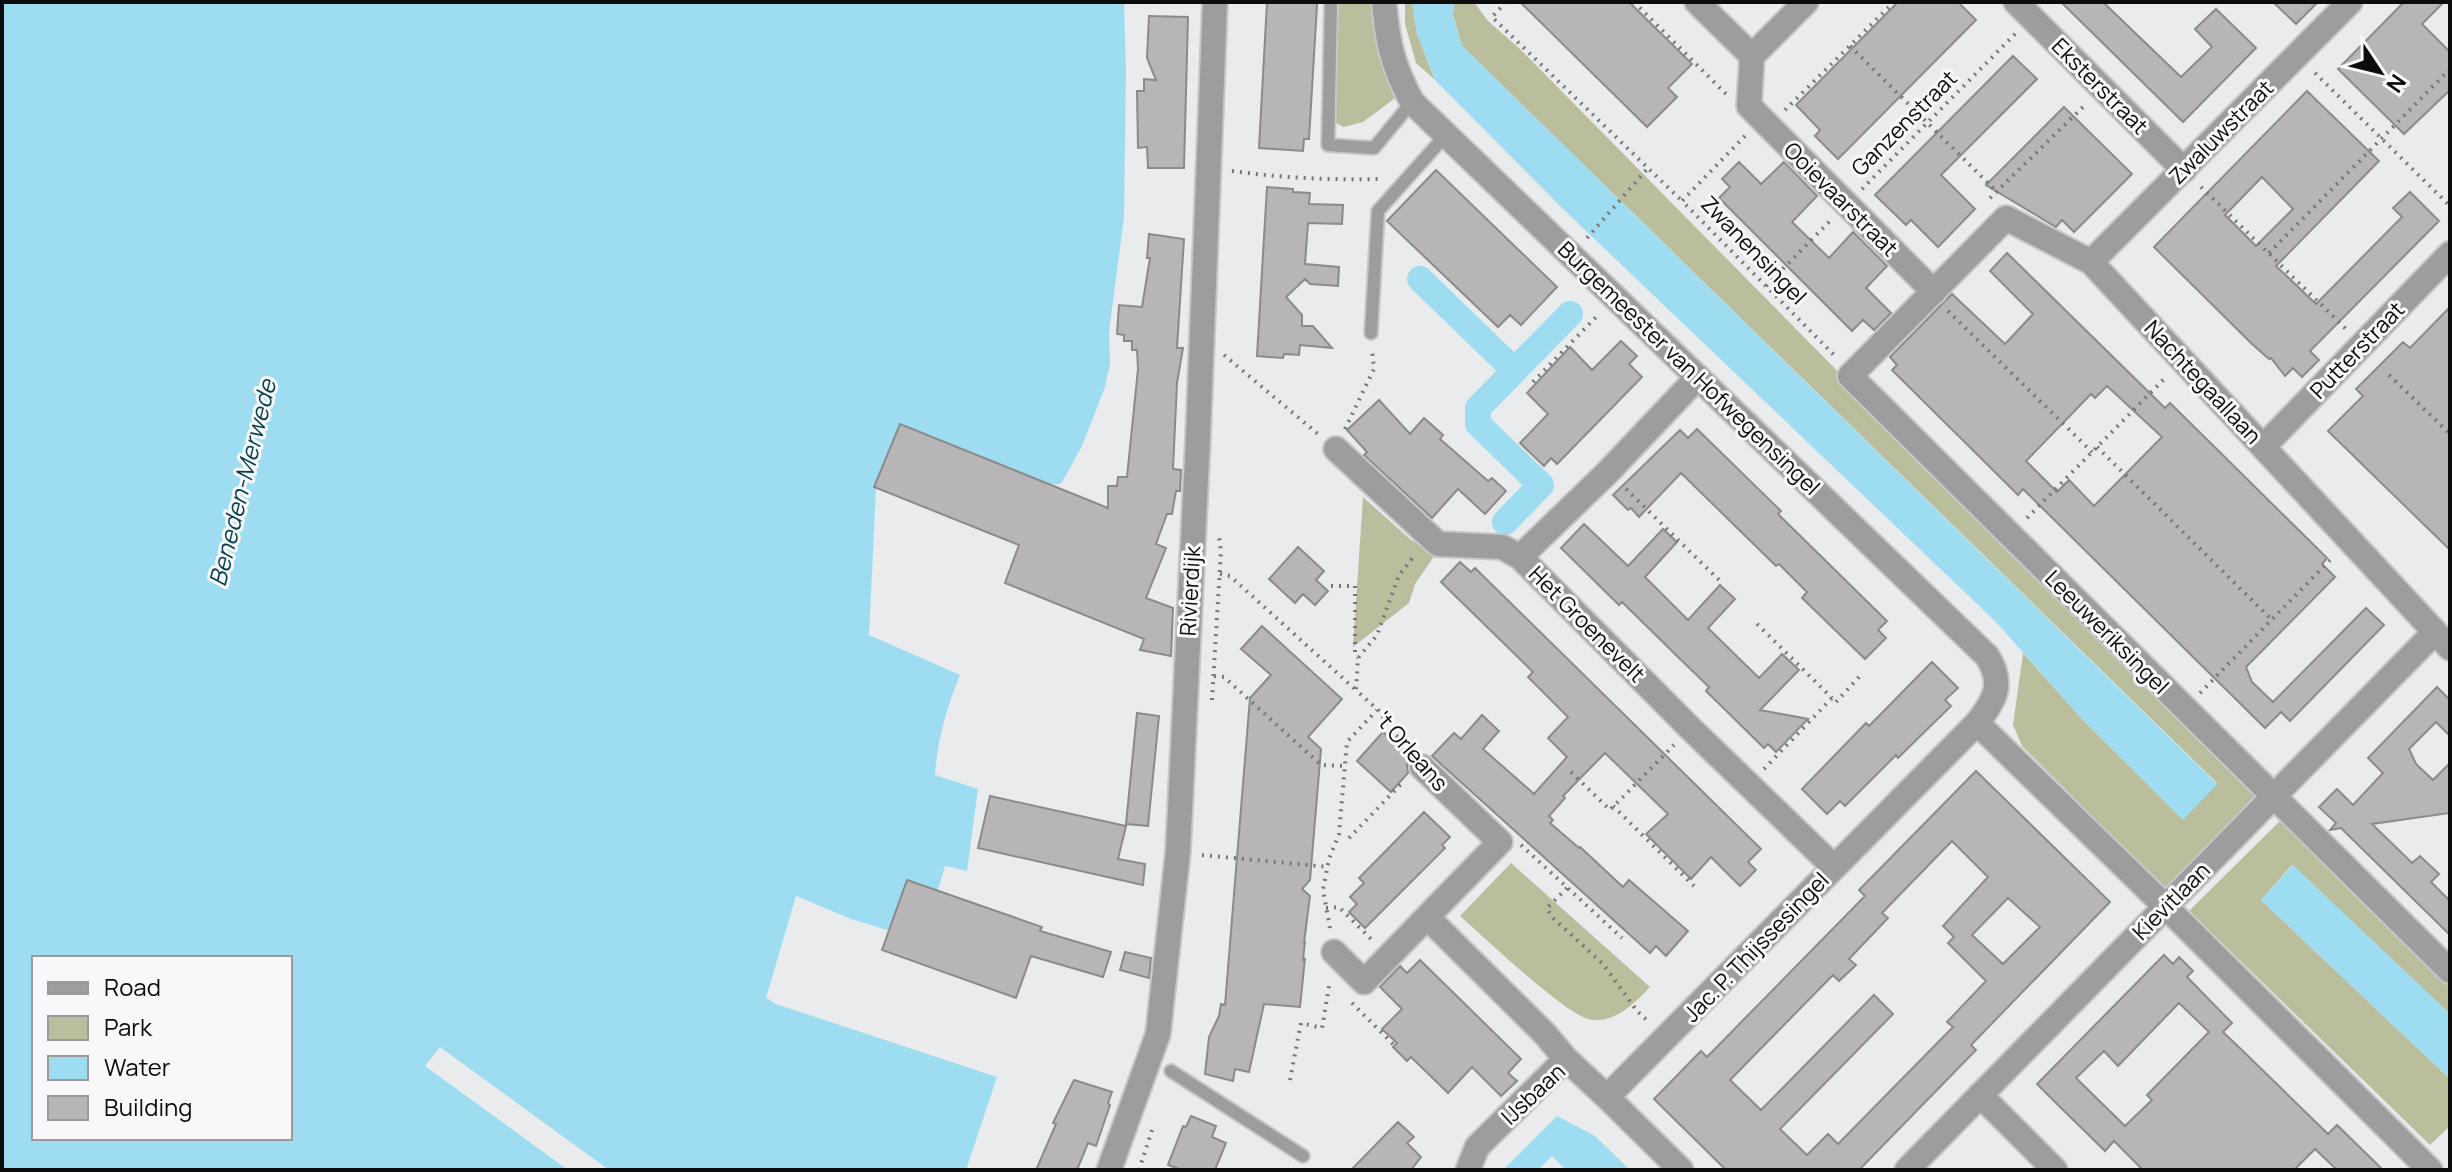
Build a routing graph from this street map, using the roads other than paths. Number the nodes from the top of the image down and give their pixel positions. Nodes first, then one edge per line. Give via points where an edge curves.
1 (1215, 2) edge
2 (1331, 2) edge
3 (1384, 2) edge
4 (1697, 2) edge
5 (1806, 2) edge
6 (2350, 2) edge
7 (2024, 10) edge
8 (1752, 56) junction
9 (1412, 102) junction
10 (1445, 136) junction
11 (2184, 170) junction
12 (2449, 257) edge
13 (2091, 262) junction
14 (1932, 293) junction
15 (1371, 333) road end
16 (1698, 377) junction
17 (2263, 447) junction
18 (1336, 449) road end
19 (1520, 557) junction
20 (2442, 640) edge
21 (1977, 723) junction
22 (1422, 764) road end
23 (2274, 796) junction
24 (1834, 867) junction
25 (2165, 906) junction
26 (1427, 917) junction
27 (1331, 951) road end
28 (2450, 971) edge
29 (1566, 1059) junction
30 (1171, 1071) dead end
31 (1980, 1095) junction
32 (1607, 1097) junction
33 (1303, 1156) dead end
34 (1109, 1170) edge
35 (1468, 1170) edge
36 (1681, 1170) edge
37 (1907, 1170) edge
38 (2055, 1170) edge
39 (2430, 1170) edge

1 - 34 street, Rivierdijk via 1178,851 1158,1034
2 - 9 lane via 1328,145 1374,148
3 - 9 street, Burgemeester van Hofwegensingel via 1391,53
4 - 8 street
5 - 8 street
6 - 11 street, Zwaluwstraat
7 - 11 street, Eksterstraat
8 - 14 street, Ooievaarstraat via 1749,106
9 - 10 street, Burgemeester van Hofwegensingel
10 - 15 lane via 1378,211
10 - 16 street, Burgemeester van Hofwegensingel
11 - 13 street, Zwaluwstraat
12 - 17 street, Putterstraat
13 - 14 street, Nachtegaallaan via 2006,218
13 - 17 street, Nachtegaallaan
14 - 23 street, Leeuweriksingel via 1850,376
16 - 19 street, Het Groenevelt
16 - 21 street, Burgemeester van Hofwegensingel via 1987,656 1996,671 1997,691
17 - 20 street, Nachtegaallaan
18 - 19 street via 1438,544 1502,547
19 - 24 street, Het Groenevelt
20 - 23 street, Kievitlaan
21 - 24 street, Jac. P. Thijssesingel
21 - 25 street
22 - 26 street, 't Orleans via 1500,842
23 - 25 street, Kievitlaan
23 - 28 street, Leeuweriksingel
24 - 32 street, Jac. P. Thijssesingel
25 - 31 street, Kievitlaan
25 - 39 street
26 - 27 street via 1364,982
26 - 29 street
29 - 32 street, IJsbaan
29 - 35 street, IJsbaan via 1477,1147
30 - 33 lane
31 - 37 street, Kievitlaan
31 - 38 street
32 - 36 street

